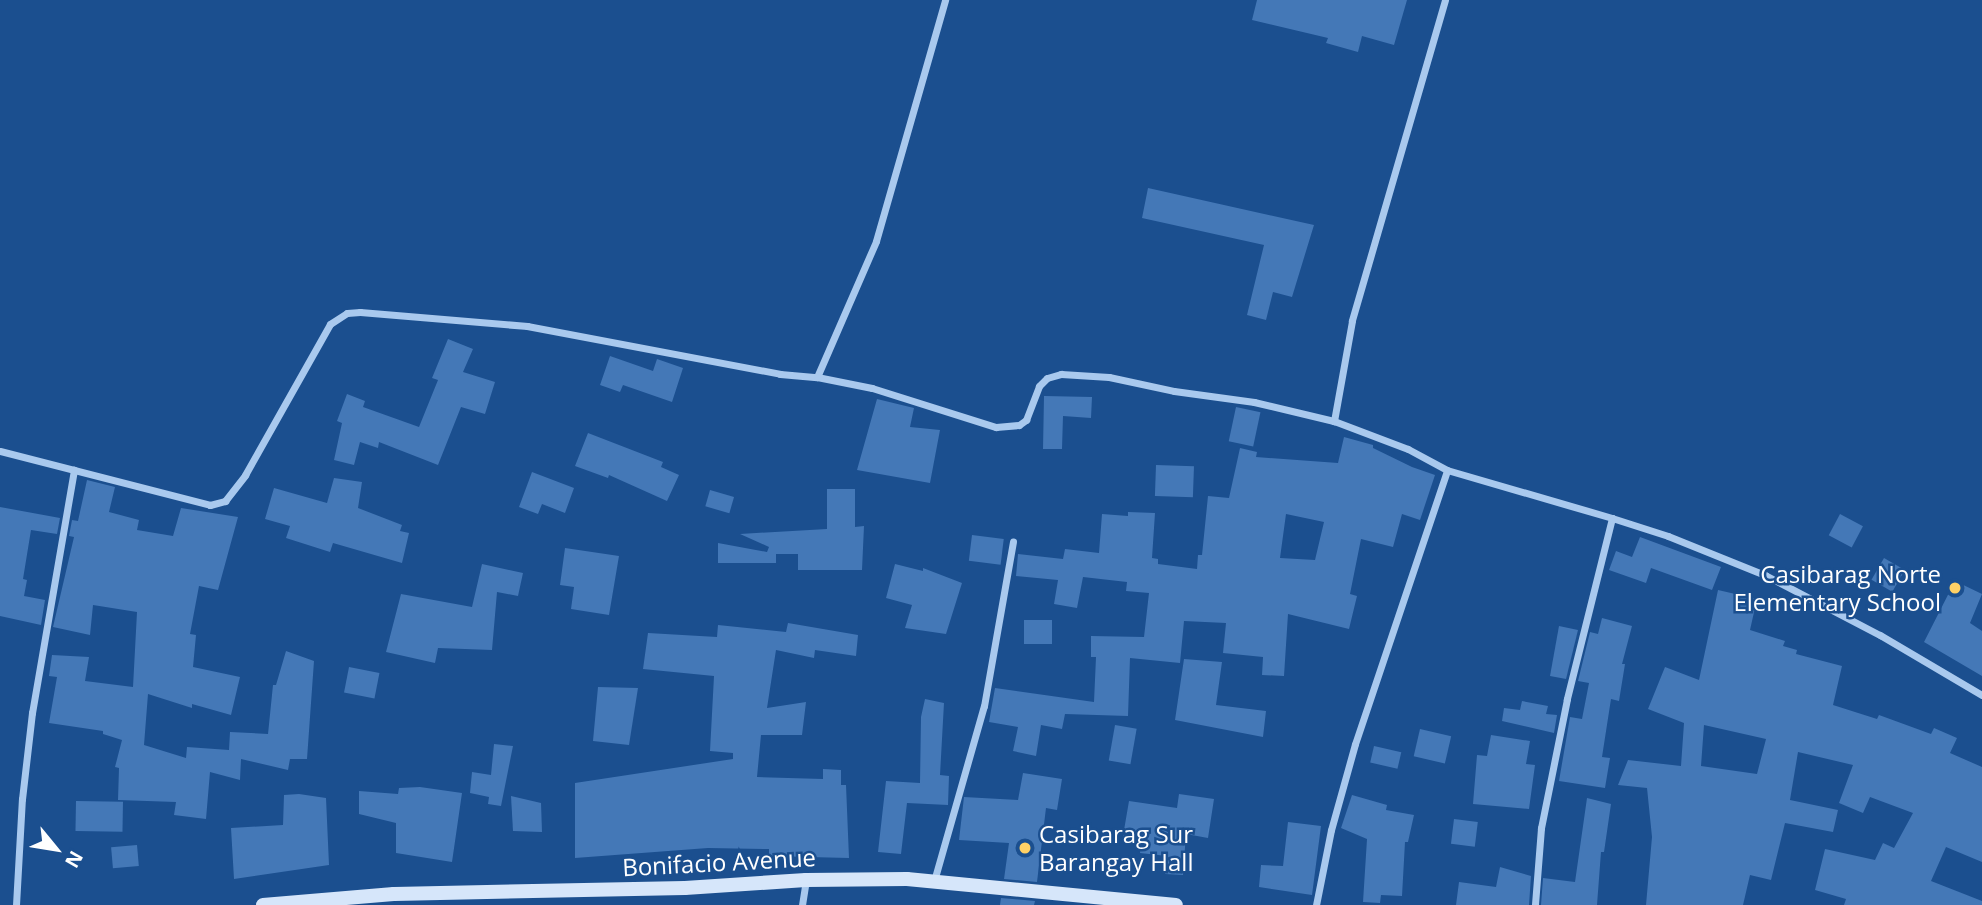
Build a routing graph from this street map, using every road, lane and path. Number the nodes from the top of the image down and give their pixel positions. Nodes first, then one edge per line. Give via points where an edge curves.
1 (945, 0) edge
2 (1444, 0) edge
3 (817, 377) junction
4 (1334, 421) junction
5 (0, 451) edge
6 (74, 470) junction
7 (1447, 470) junction
8 (1612, 518) junction
9 (1013, 542) dead end
10 (1982, 695) edge
11 (806, 880) junction
12 (934, 881) junction
13 (1121, 902) edge
14 (16, 905) edge
15 (263, 905) edge
16 (802, 905) edge
17 (1177, 905) edge
18 (1316, 905) edge
19 (1535, 905) edge

1 - 3 street via 876,241
2 - 4 street via 1352,321
3 - 4 street via 873,388 996,427 1026,420 1039,386 1061,374 1109,377
3 - 6 street via 527,326 347,313 330,324 245,475 225,501 210,505
4 - 7 street via 1408,449
5 - 6 street
6 - 14 street via 32,712
7 - 8 street
7 - 18 street via 1356,744 1331,830
8 - 10 street via 1765,575
8 - 19 street via 1541,828
9 - 12 street via 984,706
11 - 12 street, Bonifacio Avenue
11 - 15 street, Bonifacio Avenue via 685,888 394,894
11 - 16 street
12 - 13 street, Bonifacio Avenue
13 - 17 street, Bonifacio Avenue

